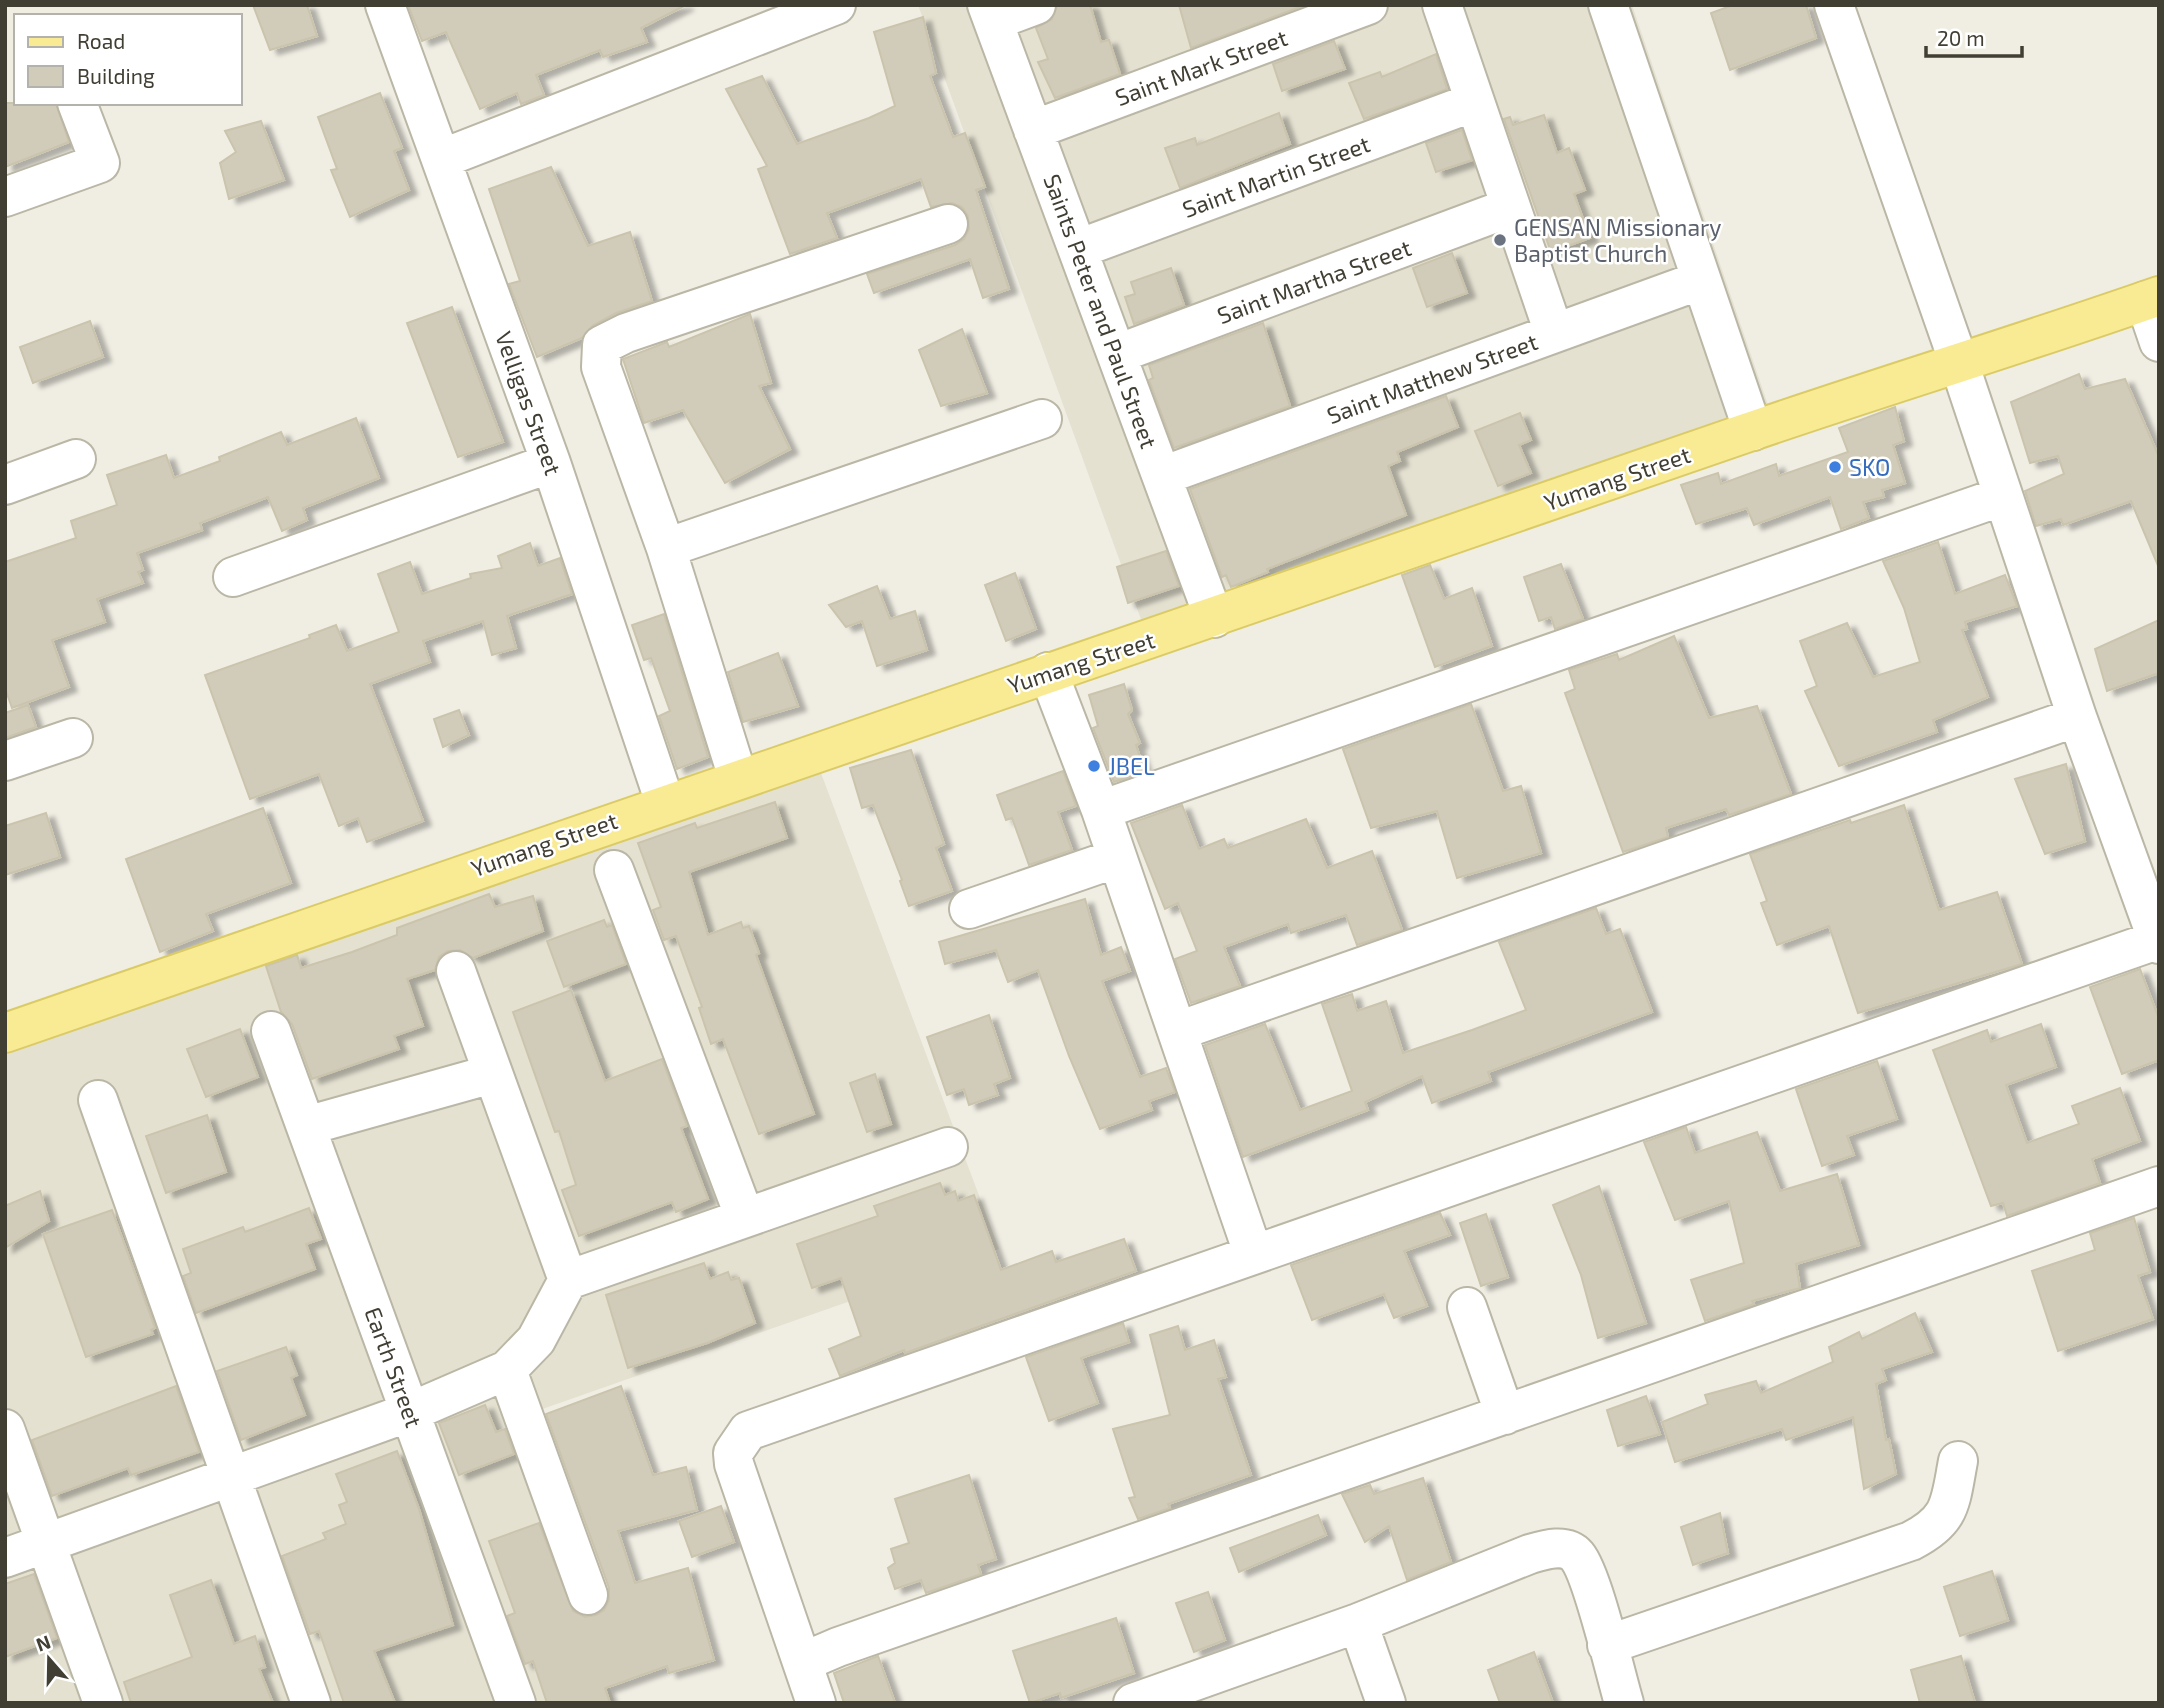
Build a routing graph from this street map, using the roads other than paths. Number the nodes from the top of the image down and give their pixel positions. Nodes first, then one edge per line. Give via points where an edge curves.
1 (385, 5) edge
2 (835, 5) edge
3 (1036, 5) edge
4 (1368, 5) edge
5 (1441, 5) edge
6 (1608, 5) edge
7 (1833, 5) edge
8 (990, 13) edge
9 (1474, 102) junction
10 (78, 105) edge
11 (1033, 130) junction
12 (441, 159) junction
13 (5, 197) edge
14 (1511, 207) junction
15 (948, 224) dead end
16 (1078, 249) junction
17 (1701, 280) junction
18 (2152, 298) edge
19 (1554, 333) junction
20 (2159, 342) edge
21 (1117, 354) junction
22 (1959, 363) junction
23 (1042, 419) dead end
24 (1753, 431) junction
25 (76, 459) dead end
26 (551, 463) junction
27 (1162, 476) junction
28 (5, 485) edge
29 (2003, 496) junction
30 (666, 548) junction
31 (233, 577) dead end
32 (1214, 618) junction
33 (1048, 672) junction
34 (2077, 717) junction
35 (73, 738) dead end
36 (5, 761) edge
37 (738, 778) junction
38 (665, 803) junction
39 (1101, 810) junction
40 (1117, 858) junction
41 (614, 870) dead end
42 (969, 909) dead end
43 (2158, 942) edge
44 (456, 971) dead end
45 (271, 1031) dead end
46 (1178, 1031) junction
47 (5, 1033) edge
48 (492, 1074) junction
49 (98, 1100) dead end
50 (306, 1126) junction
51 (948, 1147) dead end
52 (2159, 1186) edge
53 (744, 1219) junction
54 (1253, 1253) junction
55 (568, 1280) junction
56 (1466, 1307) dead end
57 (507, 1370) junction
58 (410, 1412) junction
59 (1504, 1415) junction
60 (5, 1429) edge
61 (1958, 1461) dead end
62 (230, 1474) junction
63 (47, 1542) junction
64 (5, 1558) edge
65 (588, 1595) dead end
66 (1358, 1623) junction
67 (1607, 1645) junction
68 (803, 1662) junction
69 (103, 1703) edge
70 (311, 1703) edge
71 (516, 1703) edge
72 (816, 1703) edge
73 (1133, 1703) edge
74 (1386, 1703) edge
75 (1624, 1703) edge

1 - 12 street, Velligas Street
2 - 12 street
3 - 8 street
4 - 11 street, Saint Mark Street
5 - 9 street
6 - 17 street
7 - 22 street
8 - 11 street, Saints Peter and Paul Street
9 - 14 street
9 - 16 street, Saint Martin Street
10 - 13 street via 100,163
11 - 16 street, Saints Peter and Paul Street
12 - 26 street, Velligas Street
14 - 19 street
14 - 21 street, Saint Martha Street
15 - 30 street via 626,333 603,345 601,367
16 - 21 street, Saints Peter and Paul Street
17 - 19 street, Saint Matthew Street
17 - 24 street
18 - 20 street
18 - 22 main road, Yumang Street
19 - 27 street, Saint Matthew Street
21 - 27 street, Saints Peter and Paul Street
22 - 24 main road, Yumang Street
22 - 29 street
23 - 30 street
24 - 32 main road, Yumang Street
25 - 28 street
26 - 31 street
26 - 38 street, Velligas Street
27 - 32 street, Saints Peter and Paul Street
29 - 34 street
29 - 39 street
30 - 37 street
32 - 33 main road, Yumang Street
33 - 37 main road, Yumang Street
33 - 39 street
34 - 43 street
34 - 46 street
35 - 36 street
37 - 38 main road, Yumang Street
38 - 47 main road, Yumang Street
39 - 40 street
40 - 42 street
40 - 46 street
41 - 53 street
43 - 54 street
44 - 48 street
45 - 50 street, Earth Street
46 - 54 street
48 - 50 street
48 - 55 street
49 - 62 street
50 - 58 street, Earth Street
51 - 53 street
52 - 59 street
53 - 55 street
54 - 68 street via 748,1431 733,1453 734,1464
55 - 57 street via 536,1339
56 - 59 street
57 - 58 street
57 - 65 street
58 - 62 street
58 - 71 street, Earth Street
59 - 68 street
60 - 63 street
61 - 67 street via 1948,1512 1920,1537
62 - 63 street
62 - 70 street
63 - 64 street
63 - 69 street
66 - 67 street via 1530,1554 1565,1549 1577,1555 1588,1578
66 - 73 street
66 - 74 street
67 - 75 street
68 - 72 street

